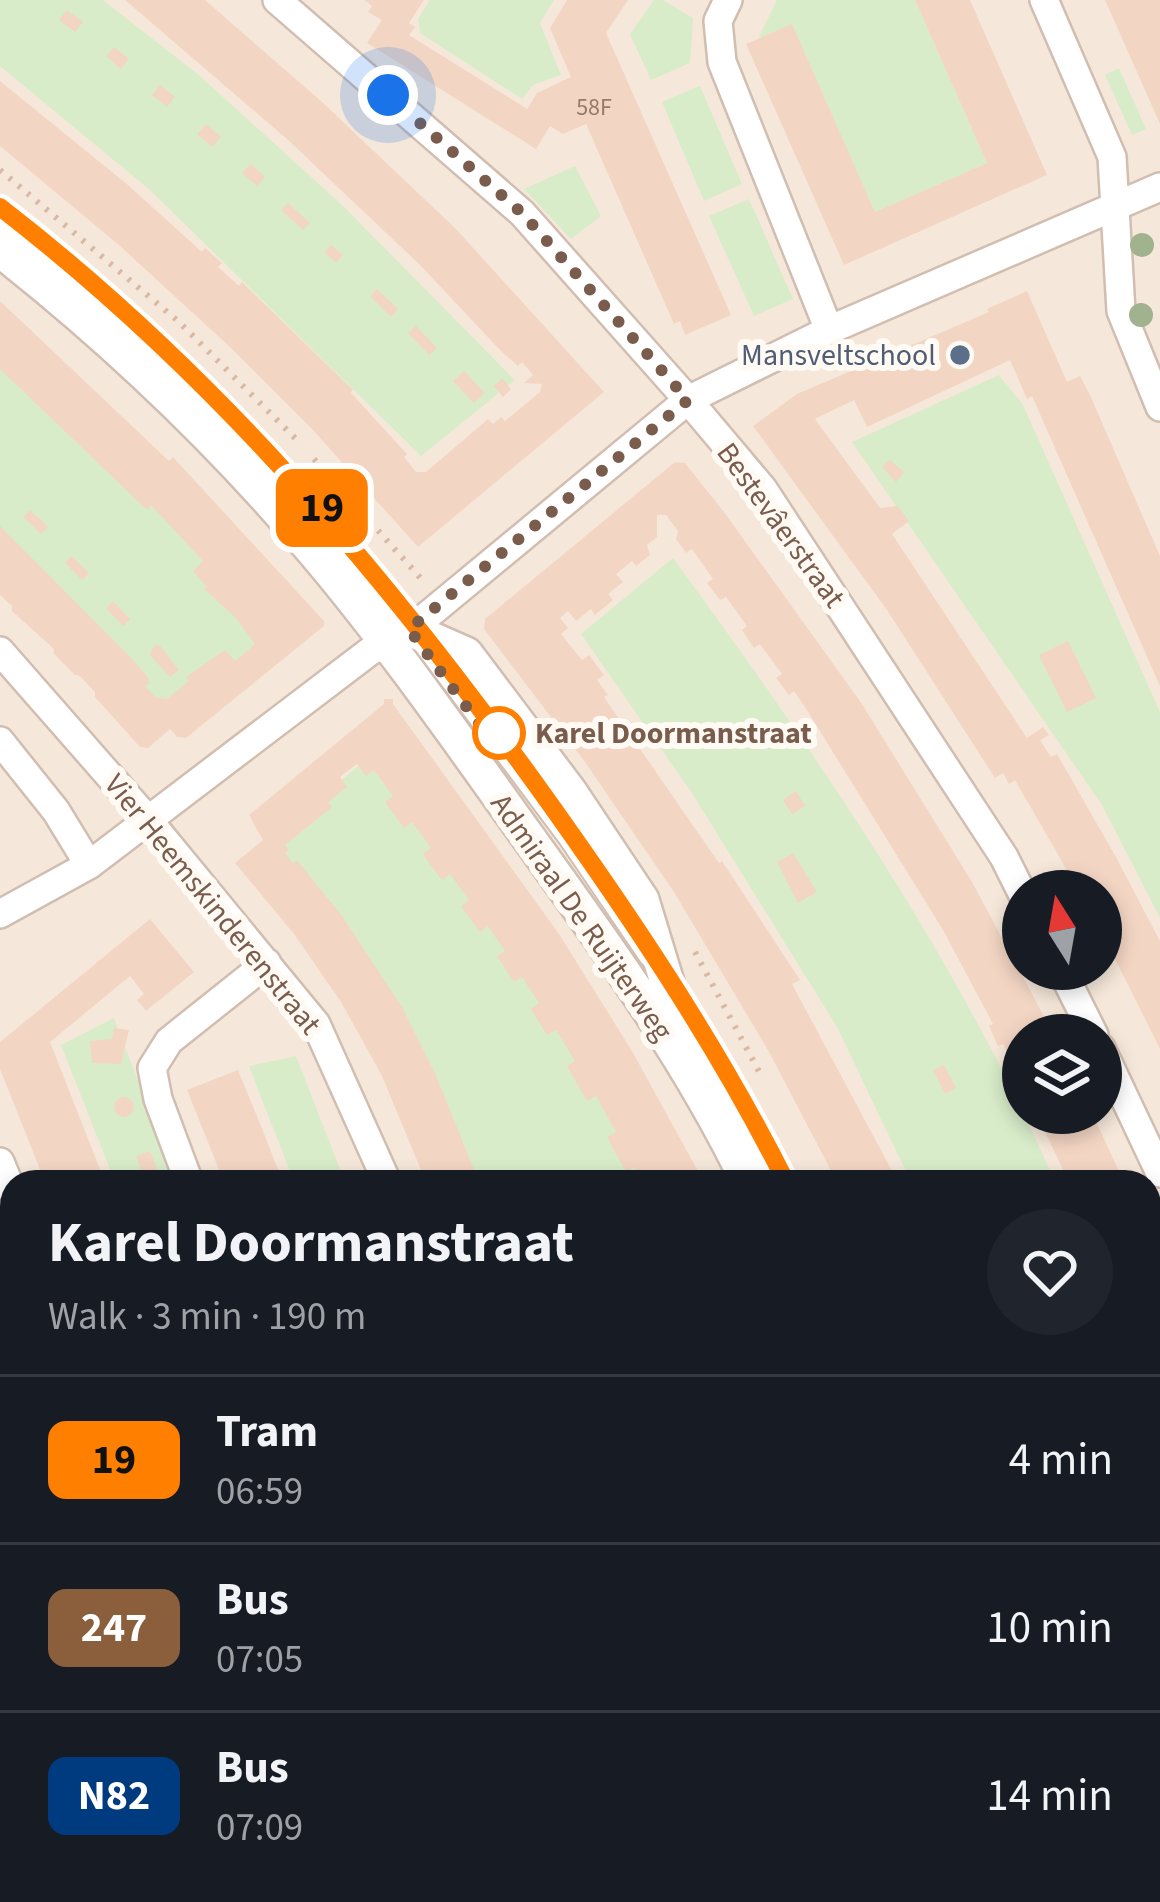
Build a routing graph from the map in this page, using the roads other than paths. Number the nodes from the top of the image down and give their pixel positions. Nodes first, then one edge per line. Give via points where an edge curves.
1 (728, 0) edge
2 (1044, 0) edge
3 (286, 2) edge
4 (1160, 187) edge
5 (1114, 206) junction
6 (0, 217) edge
7 (0, 250) edge
8 (829, 331) junction
9 (688, 400) junction
10 (1160, 407) edge
11 (397, 636) junction
12 (0, 651) edge
13 (0, 742) edge
14 (149, 821) junction
15 (89, 865) junction
16 (1010, 870) edge
17 (0, 914) edge
18 (267, 963) junction
19 (1122, 1093) edge
20 (184, 1170) edge
21 (382, 1170) edge
22 (741, 1170) edge
23 (771, 1170) edge
24 (1158, 1170) edge

1 - 8 street via 718,21 722,62
2 - 5 street via 1112,157
3 - 9 street, Bestevâerstraat via 522,213
4 - 5 street
5 - 8 street
5 - 10 street via 1121,311
6 - 11 street, Admiraal De Ruijterweg via 133,330 275,469
7 - 11 street, Admiraal De Ruijterweg via 201,431
8 - 9 street
9 - 11 street
9 - 16 street, Bestevâerstraat via 763,489
11 - 14 street
11 - 22 street, Admiraal De Ruijterweg via 675,1051
11 - 23 street, Admiraal De Ruijterweg via 466,654 570,792 642,900 670,992
12 - 14 street, Vier Heemskinderenstraat
13 - 15 street
14 - 15 street
14 - 18 street, Vier Heemskinderenstraat
15 - 17 street
18 - 20 street via 169,1041 152,1068
18 - 21 street, Vier Heemskinderenstraat via 316,1024
19 - 24 street

